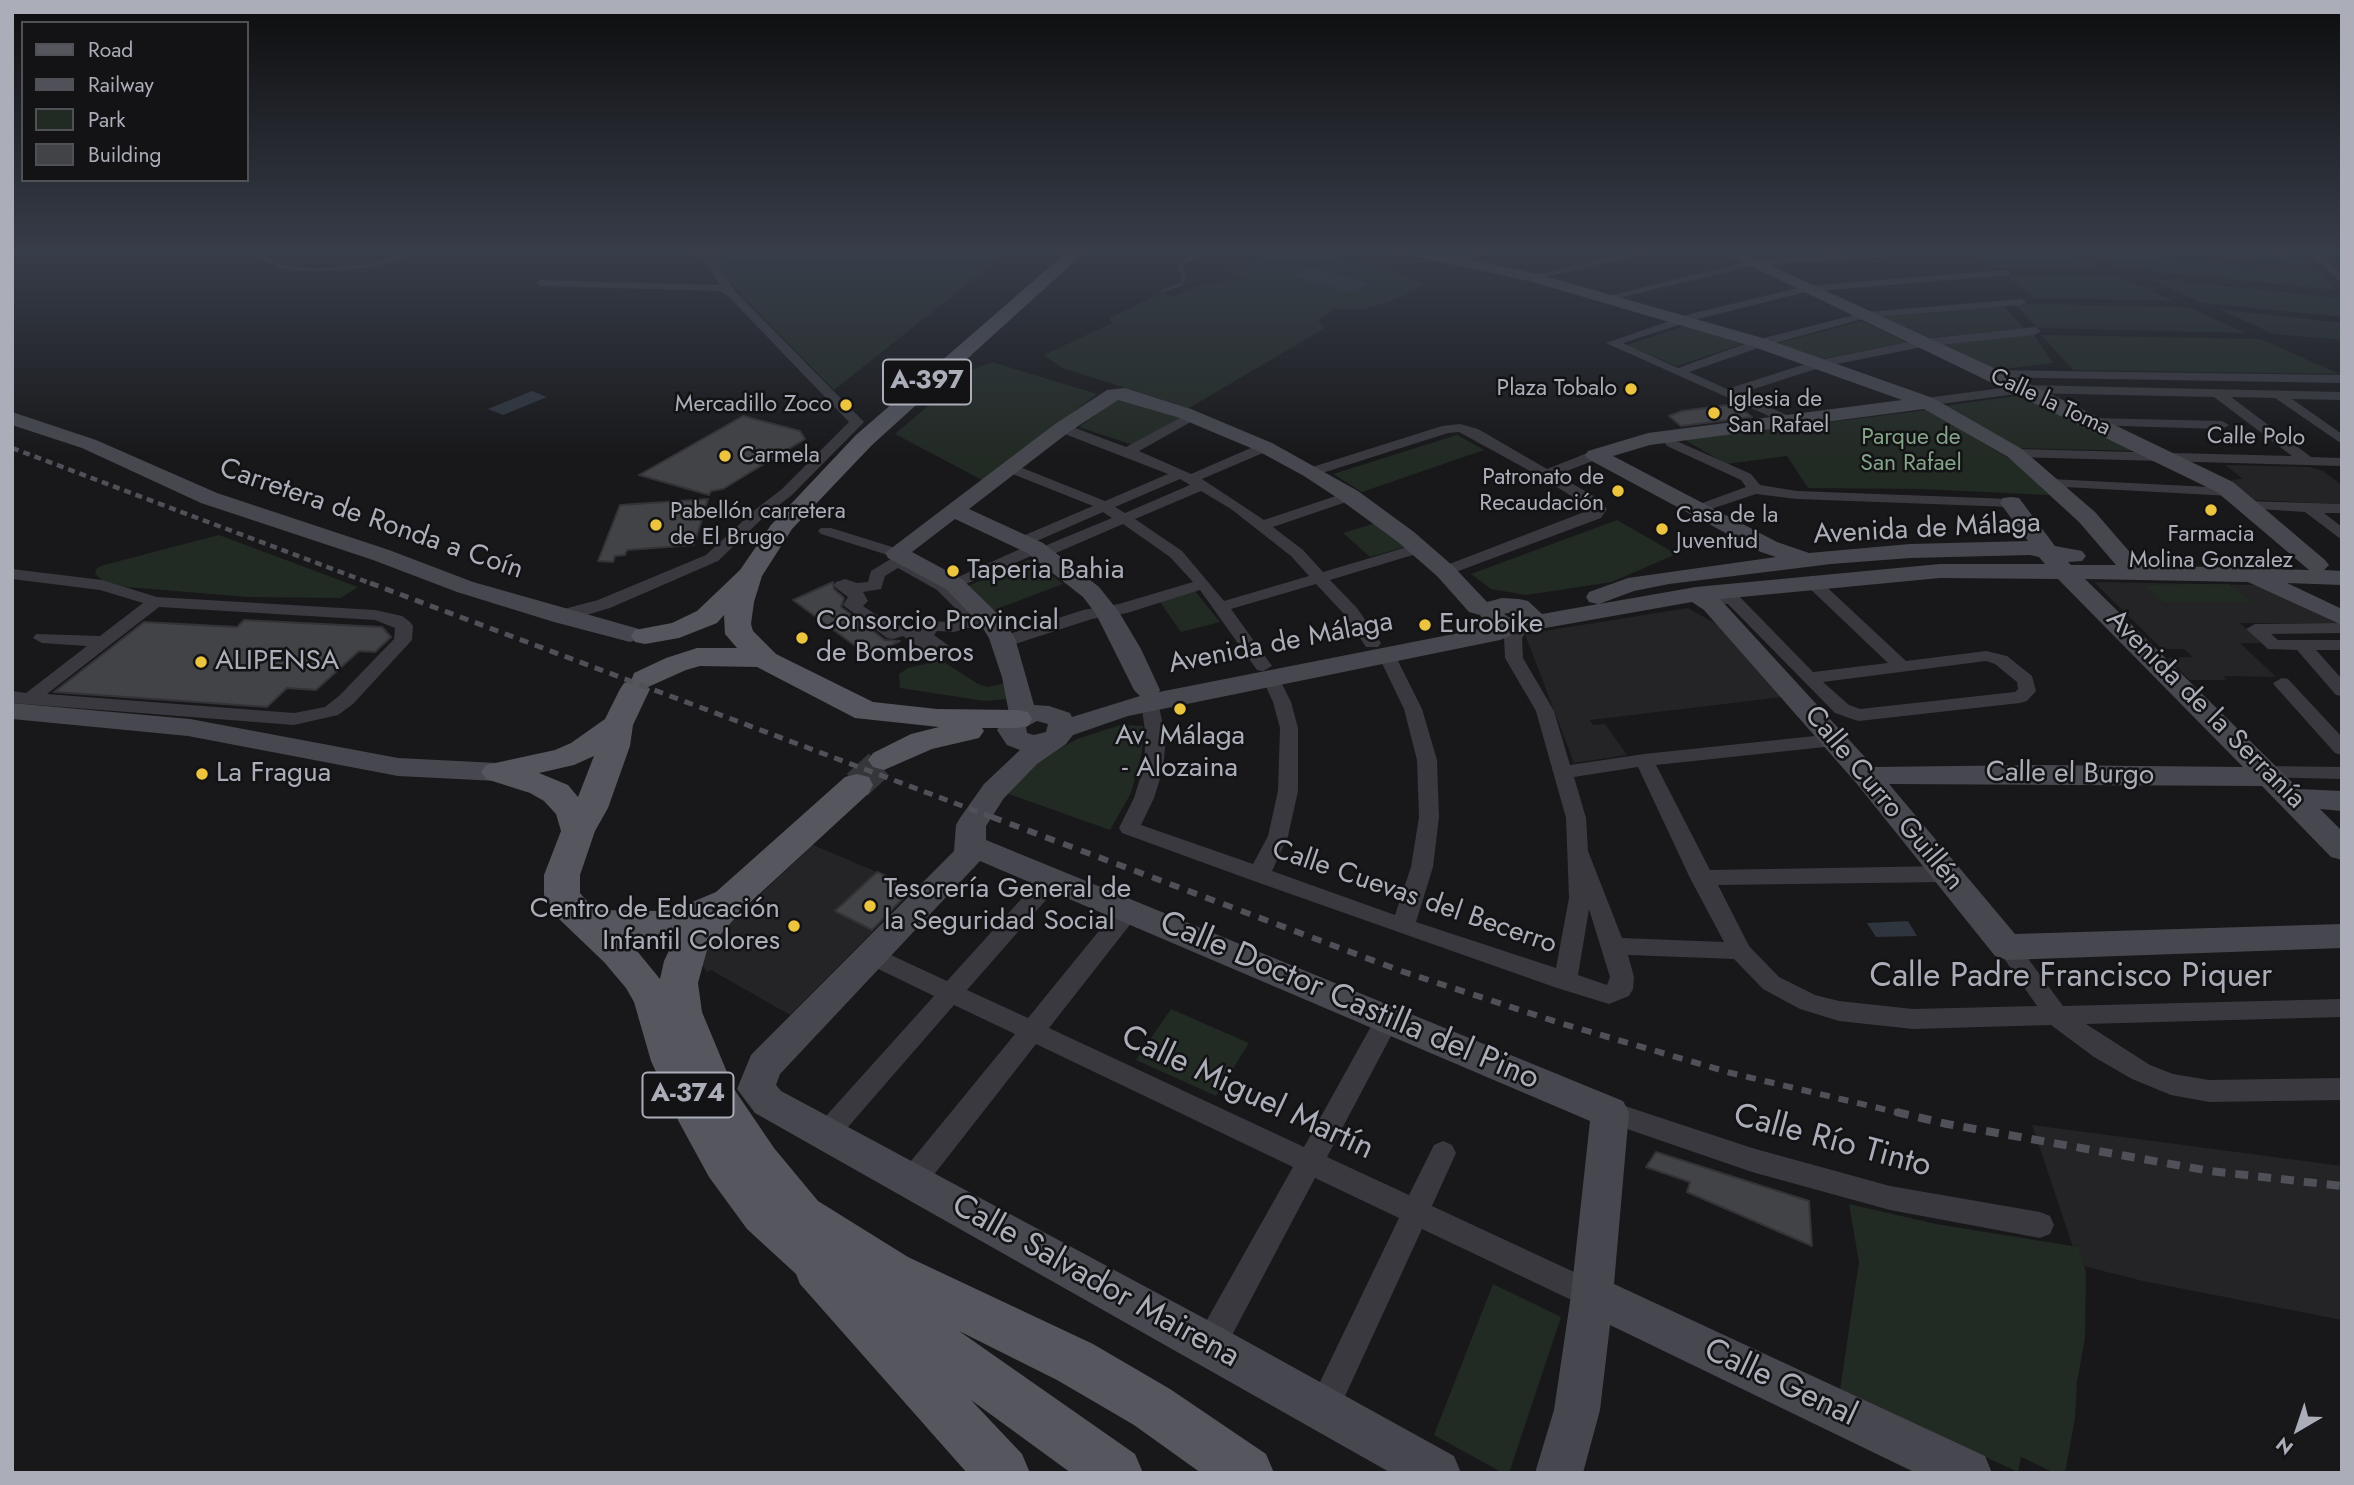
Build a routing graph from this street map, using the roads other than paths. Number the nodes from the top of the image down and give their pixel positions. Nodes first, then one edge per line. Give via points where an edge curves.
1 (758, 320) edge
2 (998, 320) edge
3 (1682, 320) edge
4 (1683, 320) edge
5 (1849, 320) edge
6 (1875, 320) edge
7 (2035, 331) dead end
8 (1760, 343) junction
9 (1922, 343) junction
10 (1819, 364) junction
11 (1678, 372) junction
12 (1988, 374) junction
13 (2251, 377) junction
14 (2342, 379) edge
15 (2024, 389) junction
16 (1728, 393) junction
17 (2217, 393) junction
18 (2277, 394) junction
19 (2340, 397) edge
20 (1926, 402) junction
21 (1191, 416) junction
22 (12, 418) edge
23 (1789, 421) junction
24 (2092, 422) junction
25 (12, 425) edge
26 (2222, 425) dead end
27 (1062, 428) junction
28 (2342, 440) edge
29 (1672, 443) dead end
30 (1265, 447) junction
31 (98, 449) junction
32 (1129, 451) junction
33 (2015, 453) junction
34 (1595, 454) junction
35 (2169, 459) junction
36 (2307, 461) junction
37 (2342, 462) edge
38 (1010, 468) junction
39 (1311, 472) junction
40 (1546, 474) junction
41 (1191, 479) junction
42 (2051, 483) junction
43 (1755, 489) junction
44 (1350, 496) junction
45 (2239, 498) junction
46 (2011, 503) junction
47 (2074, 505) junction
48 (1104, 507) junction
49 (2309, 508) junction
50 (1699, 509) junction
51 (2342, 509) edge
52 (954, 510) junction
53 (1125, 517) junction
54 (1263, 525) junction
55 (826, 531) dead end
56 (2342, 535) edge
57 (1034, 547) junction
58 (1420, 548) junction
59 (895, 553) junction
60 (1768, 556) junction
61 (2060, 558) junction
62 (2126, 565) junction
63 (2317, 565) junction
64 (2342, 566) edge
65 (1445, 571) junction
66 (2245, 573) junction
67 (12, 574) edge
68 (1321, 577) junction
69 (2342, 578) edge
70 (1811, 581) junction
71 (744, 582) junction
72 (954, 584) junction
73 (1204, 584) junction
74 (1461, 589) junction
75 (1700, 595) junction
76 (1598, 597) junction
77 (155, 602) junction
78 (1545, 605) junction
79 (1221, 607) junction
80 (1107, 612) junction
81 (1511, 618) junction
82 (2339, 618) edge
83 (574, 620) junction
84 (954, 627) joint
85 (638, 635) junction
86 (41, 638) dead end
87 (104, 642) junction
88 (1003, 642) junction
89 (2302, 645) junction
90 (2342, 645) edge
91 (1380, 649) junction
92 (706, 656) junction
93 (766, 660) junction
94 (1902, 666) junction
95 (1267, 672) junction
96 (1809, 678) junction
97 (2282, 683) dead end
98 (639, 684) junction
99 (2342, 691) edge
100 (1149, 696) junction
101 (18, 702) edge
102 (866, 711) junction
103 (293, 719) junction
104 (12, 722) edge
105 (618, 725) junction
106 (1034, 732) junction
107 (207, 733) junction
108 (1834, 740) junction
109 (266, 744) junction
110 (2342, 749) edge
111 (1644, 760) junction
112 (497, 772) junction
113 (1564, 772) junction
114 (2342, 773) edge
115 (1867, 777) junction
116 (2278, 782) junction
117 (857, 785) tunnel mouth
118 (2342, 801) edge
119 (578, 831) junction
120 (2342, 849) edge
121 (970, 851) junction
122 (1580, 855) junction
123 (1947, 874) junction
124 (1259, 875) junction
125 (1701, 878) junction
126 (1052, 879) junction
127 (729, 901) junction
128 (1128, 911) junction
129 (588, 923) junction
130 (1403, 926) junction
131 (2342, 936) edge
132 (1615, 946) junction
133 (2007, 947) junction
134 (1740, 951) junction
135 (872, 956) junction
136 (1565, 982) junction
137 (950, 992) junction
138 (2342, 1008) edge
139 (2057, 1016) junction
140 (1388, 1019) junction
141 (1033, 1032) junction
142 (2342, 1089) edge
143 (1610, 1112) junction
144 (826, 1134) junction
145 (1443, 1153) dead end
146 (1309, 1162) junction
147 (912, 1181) junction
148 (1416, 1211) junction
149 (2040, 1225) dead end
150 (805, 1236) junction
151 (1592, 1295) junction
152 (1210, 1345) junction
153 (1323, 1409) junction
154 (1003, 1473) edge
155 (1116, 1473) edge
156 (1247, 1473) edge
157 (1437, 1473) edge
158 (1559, 1473) edge
159 (1968, 1473) edge

1 - 83 street via 857,422 712,558
2 - 71 main road, A-397 via 864,440 783,527
3 - 11 street via 1612,343
4 - 8 street
5 - 8 street
6 - 9 street, Calle la Toma
7 - 9 street
8 - 10 street
8 - 11 street
9 - 10 street
9 - 12 street, Calle la Toma
10 - 16 street
10 - 20 street
11 - 16 street
12 - 13 street
12 - 15 street, Calle la Toma
13 - 14 street
13 - 18 street
15 - 17 street
15 - 20 street
15 - 24 street, Calle la Toma
16 - 23 street
17 - 18 street
17 - 36 street
18 - 19 street
18 - 28 street
20 - 23 street
20 - 33 street
21 - 27 street via 1114,394
21 - 30 street
21 - 32 street
22 - 31 street, Carretera de Ronda a Coín
23 - 34 street via 1648,439
24 - 26 street
24 - 35 street, Calle la Toma
25 - 31 street, Carretera de Ronda a Coín
27 - 32 street
27 - 38 street
29 - 43 street via 1746,477
30 - 39 street
30 - 41 street
31 - 83 street, Carretera de Ronda a Coín via 209,498 476,591
32 - 41 street
33 - 35 street, Calle Polo
33 - 42 street
34 - 40 street
34 - 50 street
35 - 36 street, Calle Polo
35 - 45 street, Calle la Toma
36 - 37 street, Calle Polo
38 - 48 street
38 - 52 street
39 - 40 street via 1460,428
39 - 44 street
40 - 65 street via 1594,502 1600,509 1596,515
41 - 48 street
41 - 53 street
41 - 54 street
42 - 45 street
42 - 47 street
43 - 46 street via 1815,496
43 - 50 street
44 - 54 street
44 - 58 street
45 - 49 street
45 - 63 street, Calle la Toma
46 - 47 street
46 - 61 street, Avenida de la Serranía
47 - 62 street
48 - 53 street
48 - 57 street
49 - 51 street
49 - 56 street
50 - 60 street
52 - 57 street
52 - 59 street
53 - 57 street
53 - 73 street via 1176,554
54 - 68 street
55 - 59 street
57 - 72 street
57 - 80 street via 1069,573
58 - 65 street
58 - 68 street
59 - 72 street
60 - 61 street via 2030,548
60 - 76 street via 1628,585
61 - 62 street, Avenida de Málaga
61 - 70 street, Avenida de Málaga
61 - 76 street, Avenida de Málaga via 1795,569
61 - 116 street, Avenida de la Serranía
62 - 63 street, Avenida de Málaga
62 - 66 street, Avenida de Málaga
63 - 64 street, Avenida de Málaga
65 - 74 street
66 - 69 street, Avenida de Málaga
66 - 82 street
67 - 77 street via 102,585
68 - 79 street
68 - 91 street
70 - 75 street, Avenida de Málaga
70 - 94 street
71 - 85 main road via 695,624
71 - 92 main road via 722,625 719,649
71 - 93 main road via 739,634
72 - 88 street via 991,621
73 - 79 street
73 - 80 street
74 - 78 street via 1497,601
74 - 81 street via 1478,607
75 - 81 street, Avenida de Málaga
75 - 96 street via 1733,600
75 - 108 street, Calle Curro Guillén
76 - 78 street, Avenida de Málaga
77 - 87 street
77 - 103 street via 375,615 404,625 403,640 346,700 331,712
78 - 81 street, Avenida de Málaga
79 - 95 street
80 - 88 street
80 - 100 street
81 - 91 street, Avenida de Málaga via 1500,632
81 - 113 street, Calle Cuevas del Becerro via 1514,658 1545,711
82 - 89 street via 2255,629 2274,645
83 - 85 street, Carretera de Ronda a Coín
84 - 84 street via 977,620 943,587 898,561 877,574 875,586 856,589 842,585 859,597 860,601 851,605 893,634 905,629 933,649 940,646 924,636 933,625
85 - 92 main road
85 - 98 main road via 646,657
86 - 87 street
87 - 101 street
88 - 106 street
89 - 90 street
89 - 99 street
91 - 95 street, Avenida de Málaga
91 - 130 street via 1413,709 1427,760 1429,817 1422,867
92 - 93 main road
92 - 98 main road via 676,664
93 - 102 main road
94 - 96 street
94 - 96 street via 1993,657 2025,680 2027,691 2020,697 1859,715 1842,709
95 - 100 street, Avenida de Málaga
95 - 124 street via 1289,728 1289,769 1285,813
97 - 110 street
98 - 105 main road
100 - 106 street, Avenida de Málaga via 1087,702
100 - 124 street, Calle Cuevas del Becerro via 1156,738 1153,769 1129,828
101 - 103 street
101 - 107 street
102 - 106 main road
102 - 106 main road via 883,735 884,760 942,735 976,730
103 - 109 street
104 - 107 street
105 - 112 main road via 563,758
105 - 119 main road via 596,796
106 - 121 street via 971,825
107 - 109 street
108 - 111 street
108 - 115 street, Calle Curro Guillén
109 - 112 street via 398,767
111 - 113 street
111 - 125 street, Calle Padre Francisco Piquer
112 - 119 main road via 556,793 572,811
113 - 122 street, Calle Cuevas del Becerro
114 - 116 street
115 - 116 street, Calle el Burgo via 2040,774
115 - 123 street, Calle Curro Guillén
116 - 118 street, Calle el Burgo
116 - 120 street, Avenida de la Serranía
117 - 127 main road
119 - 129 main road via 562,875 562,895
121 - 126 street, Calle Doctor Castilla del Pino via 983,850
121 - 135 street
122 - 132 street
122 - 136 street, Calle Cuevas del Becerro via 1580,898
123 - 125 street
123 - 133 street, Calle Curro Guillén
124 - 130 street, Calle Cuevas del Becerro
125 - 134 street, Calle Padre Francisco Piquer
126 - 128 street, Calle Doctor Castilla del Pino
126 - 137 street
127 - 129 main road via 660,925
127 - 150 main road, A-374 via 691,943 683,961 679,983 682,1012 717,1098
128 - 140 street, Calle Doctor Castilla del Pino
128 - 141 street
129 - 150 main road, A-374 via 640,978 653,1000 672,1061 725,1163 763,1214
130 - 136 street, Calle Cuevas del Becerro
131 - 133 street
132 - 134 street
132 - 136 street via 1621,989 1609,995
133 - 139 street, Calle Curro Guillén
134 - 139 street, Calle Padre Francisco Piquer via 1771,984 1839,1011 1913,1019
135 - 137 street, Calle Miguel Martín
135 - 144 street, Calle Salvador Mairena via 764,1066 756,1089 768,1102
137 - 141 street, Calle Miguel Martín
137 - 144 street
138 - 139 street, Calle Padre Francisco Piquer
139 - 142 street, Calle Curro Guillén via 2103,1050 2171,1084 2209,1091
140 - 143 street, Calle Doctor Castilla del Pino
140 - 146 street
141 - 146 street, Calle Miguel Martín
141 - 147 street
143 - 149 street, Calle Río Tinto via 1752,1160 1878,1194
143 - 151 street
144 - 147 street, Calle Salvador Mairena
145 - 148 street
146 - 148 street, Calle Miguel Martín
146 - 152 street
147 - 152 street, Calle Salvador Mairena
148 - 151 street, Calle Miguel Martín
148 - 153 street
150 - 154 main road via 838,1294
150 - 155 main road, A-374 via 915,1329
150 - 156 main road via 1075,1362 1152,1406
151 - 158 street via 1577,1410
151 - 159 street, Calle Genal
152 - 153 street, Calle Salvador Mairena
153 - 157 street, Calle Salvador Mairena

